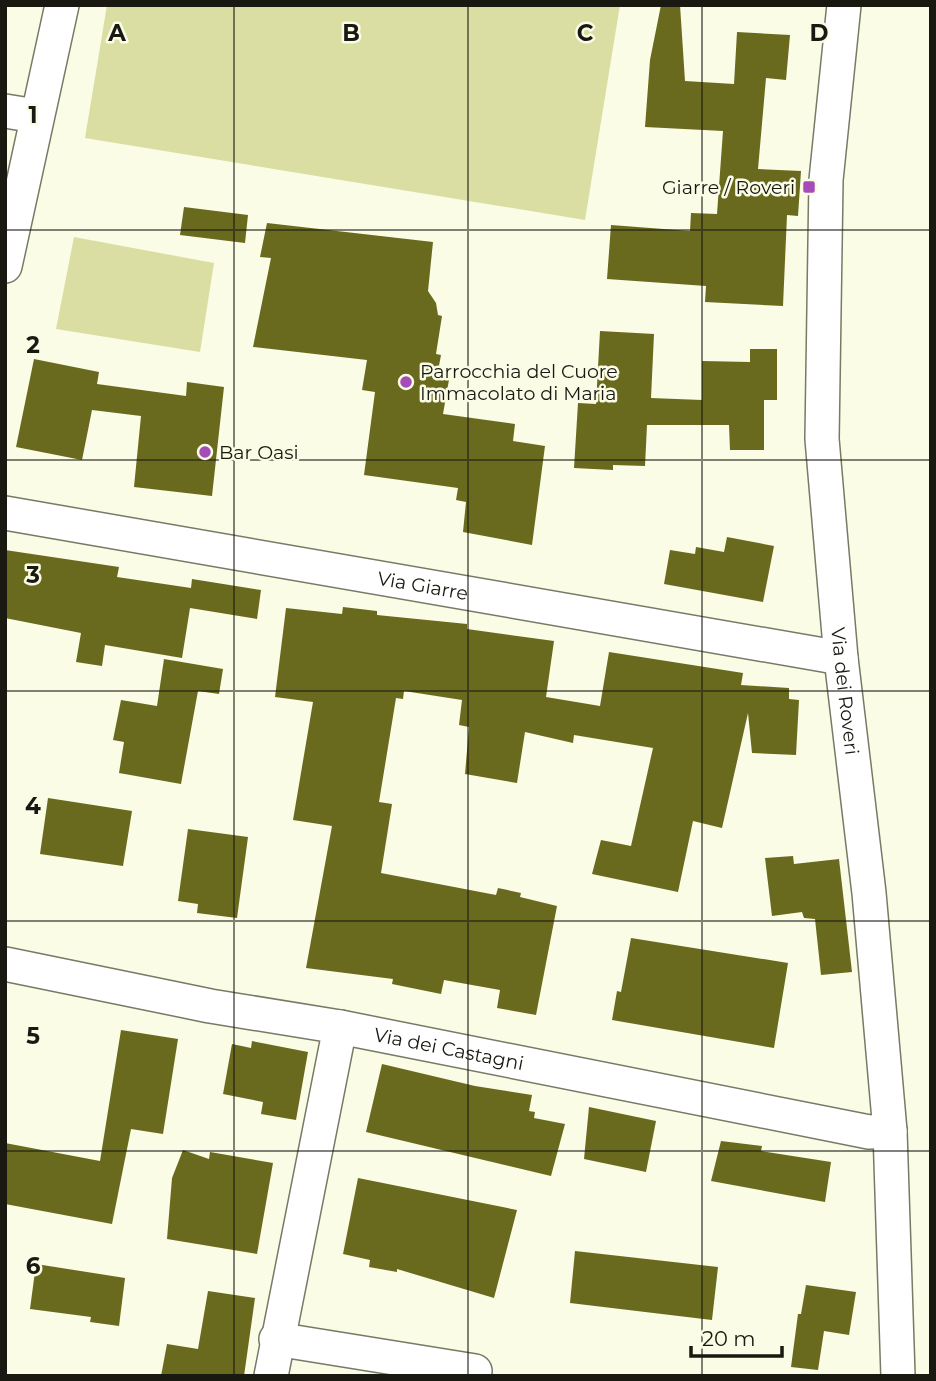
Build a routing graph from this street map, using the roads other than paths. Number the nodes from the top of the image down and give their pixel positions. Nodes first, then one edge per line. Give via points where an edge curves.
1 (62, 5) edge
2 (844, 5) edge
3 (21, 114) edge
4 (5, 266) edge
5 (5, 513) edge
6 (841, 658) junction
7 (5, 964) edge
8 (340, 1027) junction
9 (890, 1131) junction
10 (276, 1339) junction
11 (475, 1371) dead end
12 (271, 1376) edge
13 (898, 1376) edge

1 - 3 street
2 - 6 street, Via dei Roveri via 826,180 822,439
3 - 4 street
5 - 6 street, Via Giarre
6 - 9 street, Via dei Roveri via 869,893
7 - 8 street, Via dei Castagni
8 - 9 street, Via dei Castagni via 869,1132
8 - 10 street
9 - 13 street, Via dei Roveri
10 - 11 street
10 - 12 street

